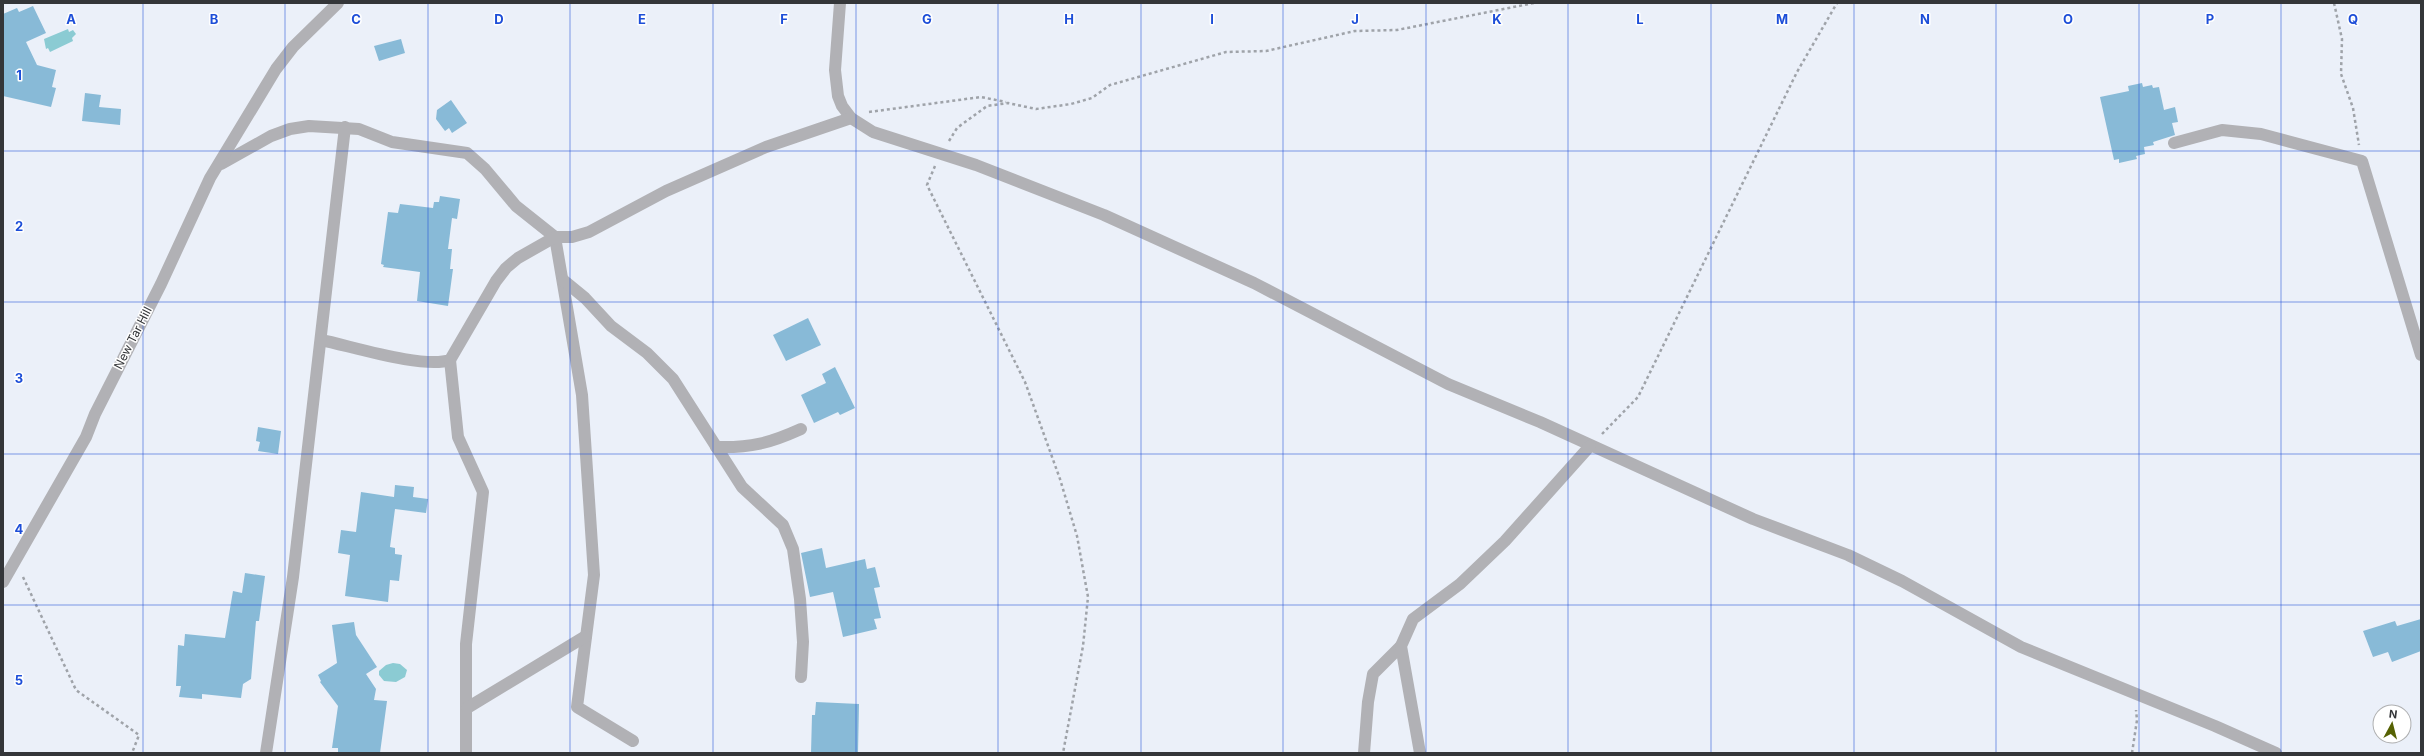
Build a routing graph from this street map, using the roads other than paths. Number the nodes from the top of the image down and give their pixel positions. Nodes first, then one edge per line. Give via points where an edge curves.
1 (338, 3) edge
2 (840, 3) edge
3 (851, 118) junction
4 (345, 127) junction
5 (2174, 144) dead end
6 (220, 164) junction
7 (555, 237) junction
8 (563, 280) junction
9 (321, 340) junction
10 (2421, 355) edge
11 (450, 360) junction
12 (801, 429) dead end
13 (716, 446) junction
14 (1590, 446) junction
15 (3, 582) edge
16 (586, 636) junction
17 (1401, 646) junction
18 (801, 677) dead end
19 (467, 708) junction
20 (633, 741) dead end
21 (266, 753) edge
22 (466, 753) edge
23 (1364, 753) edge
24 (1420, 753) edge
25 (2276, 753) edge

1 - 6 street, New Tar Hill via 293,48 260,94
2 - 3 street via 835,42 836,83 842,106
3 - 7 street via 766,147 666,191 589,232 572,237
3 - 14 street via 873,132 976,165 1104,215 1294,303 1409,365
4 - 6 street via 309,126 290,129 271,136
4 - 7 street via 359,129 392,142 467,153 485,169 516,206
4 - 9 street
5 - 10 street via 2222,130 2261,134 2362,161
6 - 15 street, New Tar Hill via 210,178 161,284 95,414 86,438
7 - 8 street
7 - 11 street via 518,258 506,268
8 - 13 street via 585,298 611,326 647,353 673,379
8 - 16 street via 582,395 593,567
9 - 11 street via 418,361 441,363
9 - 21 street via 293,577
11 - 19 street via 458,437 483,492 466,644
12 - 13 street via 772,442 743,448
13 - 18 street via 742,487 782,525 794,550 803,642
14 - 17 street via 1506,541 1460,584 1413,620
14 - 25 street via 1753,519 1848,555 1902,581 2021,647
16 - 19 street
16 - 20 street via 577,707
17 - 23 street via 1373,674
17 - 24 street
19 - 22 street

